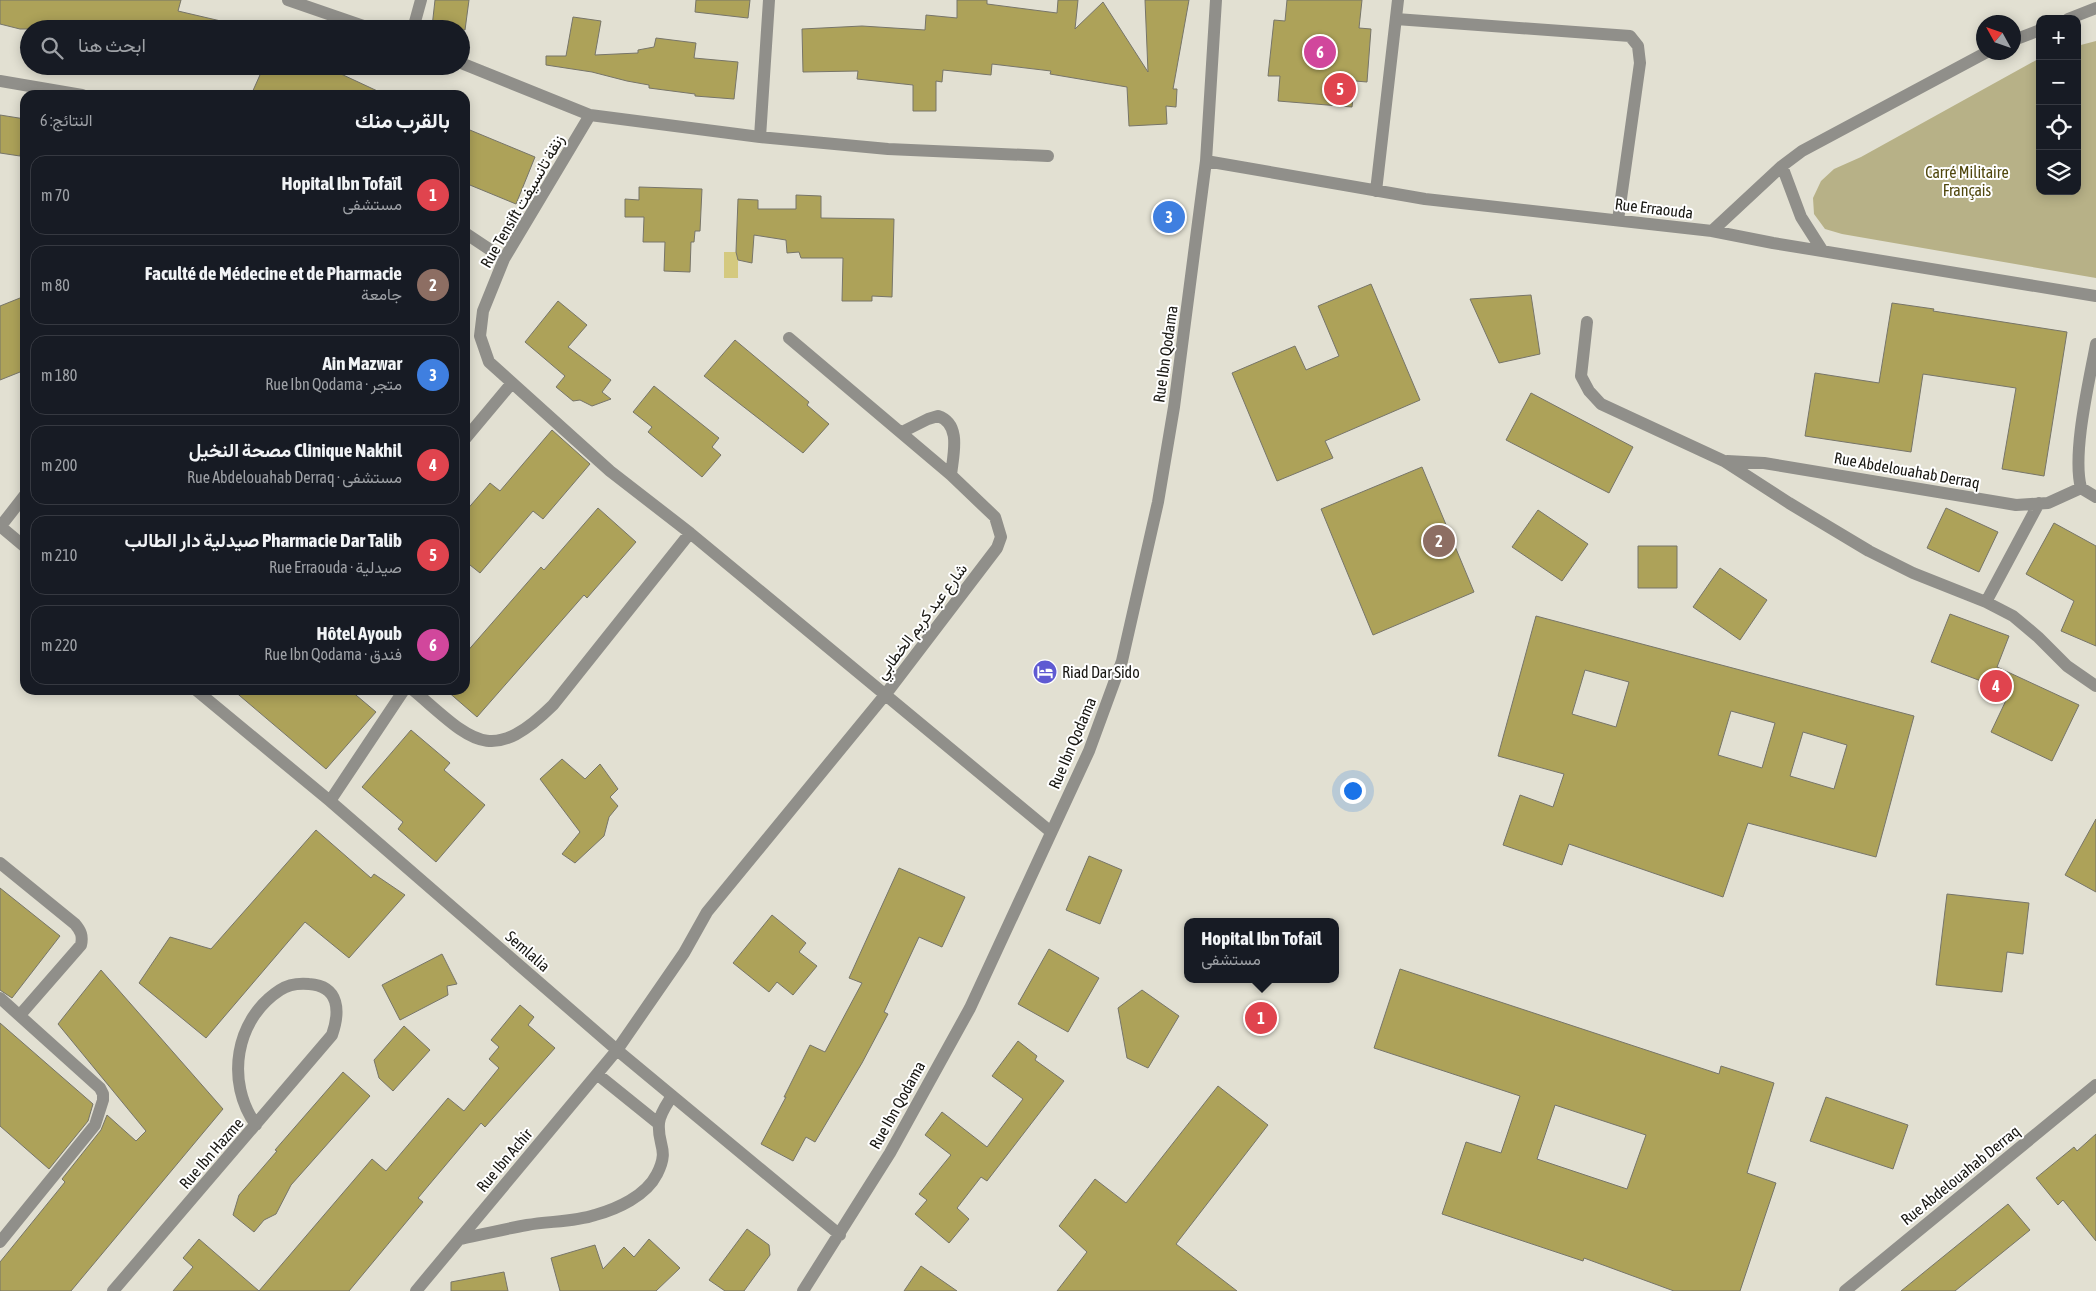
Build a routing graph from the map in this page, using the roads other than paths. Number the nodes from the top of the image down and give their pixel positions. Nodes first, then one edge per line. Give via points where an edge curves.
1 (288, 0) edge
2 (421, 0) edge
3 (769, 0) edge
4 (1216, 0) edge
5 (1398, 0) edge
6 (2096, 8) edge
7 (2078, 15) edge
8 (1396, 19) junction
9 (346, 20) edge
10 (415, 20) edge
11 (2036, 32) edge
12 (2021, 37) edge
13 (1976, 58) edge
14 (470, 67) edge
15 (0, 81) edge
16 (53, 90) edge
17 (590, 115) junction
18 (760, 137) junction
19 (1048, 156) dead end
20 (1206, 161) junction
21 (1782, 166) junction
22 (1376, 191) junction
23 (1618, 220) junction
24 (1712, 231) junction
25 (470, 236) edge
26 (1822, 250) junction
27 (504, 259) junction
28 (2096, 296) edge
29 (1587, 322) dead end
30 (789, 338) dead end
31 (2096, 344) edge
32 (511, 384) junction
33 (902, 432) junction
34 (470, 433) edge
35 (1724, 461) junction
36 (951, 474) junction
37 (2081, 488) junction
38 (2096, 497) edge
39 (20, 501) edge
40 (2039, 503) junction
41 (0, 526) edge
42 (690, 533) junction
43 (20, 543) edge
44 (1986, 602) junction
45 (2096, 686) edge
46 (202, 695) edge
47 (401, 695) edge
48 (419, 695) edge
49 (885, 695) junction
50 (330, 801) junction
51 (1051, 832) junction
52 (0, 863) edge
53 (0, 998) edge
54 (20, 1015) junction
55 (617, 1050) junction
56 (597, 1074) junction
57 (2096, 1085) edge
58 (672, 1096) junction
59 (659, 1124) junction
60 (256, 1125) junction
61 (840, 1235) junction
62 (460, 1239) junction
63 (0, 1242) edge
64 (113, 1291) edge
65 (416, 1291) edge
66 (803, 1291) edge
67 (1845, 1291) edge

1 - 9 street
2 - 10 street
3 - 18 street
4 - 20 street, Rue Ibn Qodama
5 - 8 street
6 - 7 street
8 - 22 street
8 - 23 street via 1630,36 1638,46 1640,64
11 - 12 street
13 - 21 street via 1802,151
14 - 17 street
15 - 16 street
17 - 18 street
17 - 27 street, Rue Tensift زنقة تانسيفت
18 - 19 street via 888,149
20 - 22 street, Rue Erraouda
20 - 51 street, Rue Ibn Qodama via 1174,407 1145,562 1122,661 1089,751
21 - 24 street
21 - 26 street via 1800,217
22 - 23 street, Rue Erraouda
23 - 24 street, Rue Erraouda
24 - 26 street, Rue Erraouda
25 - 27 street
26 - 28 street, Rue Erraouda
27 - 32 street, Rue Tensift زنقة تانسيفت via 483,311 480,336 489,362
29 - 35 street via 1581,376 1601,404
30 - 33 street, شارع عبد كريم الخطابي
31 - 37 street via 2079,454
32 - 34 street
32 - 42 street via 610,471
33 - 36 street, شارع عبد كريم الخطابي
33 - 36 street via 938,416 950,423 954,431
35 - 40 street, Rue Abdelouahab Derraq via 1774,465 2016,505
35 - 44 street via 1869,551 1913,573
36 - 49 street, شارع عبد كريم الخطابي via 995,517 1001,537 997,548
37 - 38 street
37 - 40 street, Rue Abdelouahab Derraq via 2048,503
39 - 41 street
40 - 44 street
41 - 43 street
42 - 48 street via 553,704 514,737 492,742 473,738
42 - 49 street
44 - 45 street via 2013,616 2067,666
46 - 50 street, Semlalia
47 - 50 street
49 - 51 street
49 - 55 street, شارع عبد كريم الخطابي via 707,912 684,953
50 - 55 street, Semlalia
51 - 61 street, Rue Ibn Qodama via 970,1008 890,1153
52 - 54 street via 75,924 82,938 81,945
53 - 54 street
54 - 63 street via 100,1088 103,1100 95,1124
55 - 56 street, Rue Ibn Achir
55 - 58 street, Semlalia
56 - 59 street
56 - 62 street, Rue Ibn Achir
57 - 67 street, Rue Abdelouahab Derraq
58 - 59 street via 661,1113
58 - 61 street, Semlalia
59 - 62 street via 664,1152 661,1165 643,1191 626,1202 594,1216
60 - 60 street, Rue Ibn Hazme via 332,1035 338,1018 337,1010 333,996 324,988 296,983 280,989 265,1002 240,1040 237,1068 242,1098
60 - 64 street, Rue Ibn Hazme
61 - 66 street, Rue Ibn Qodama
62 - 65 street, Rue Ibn Achir

